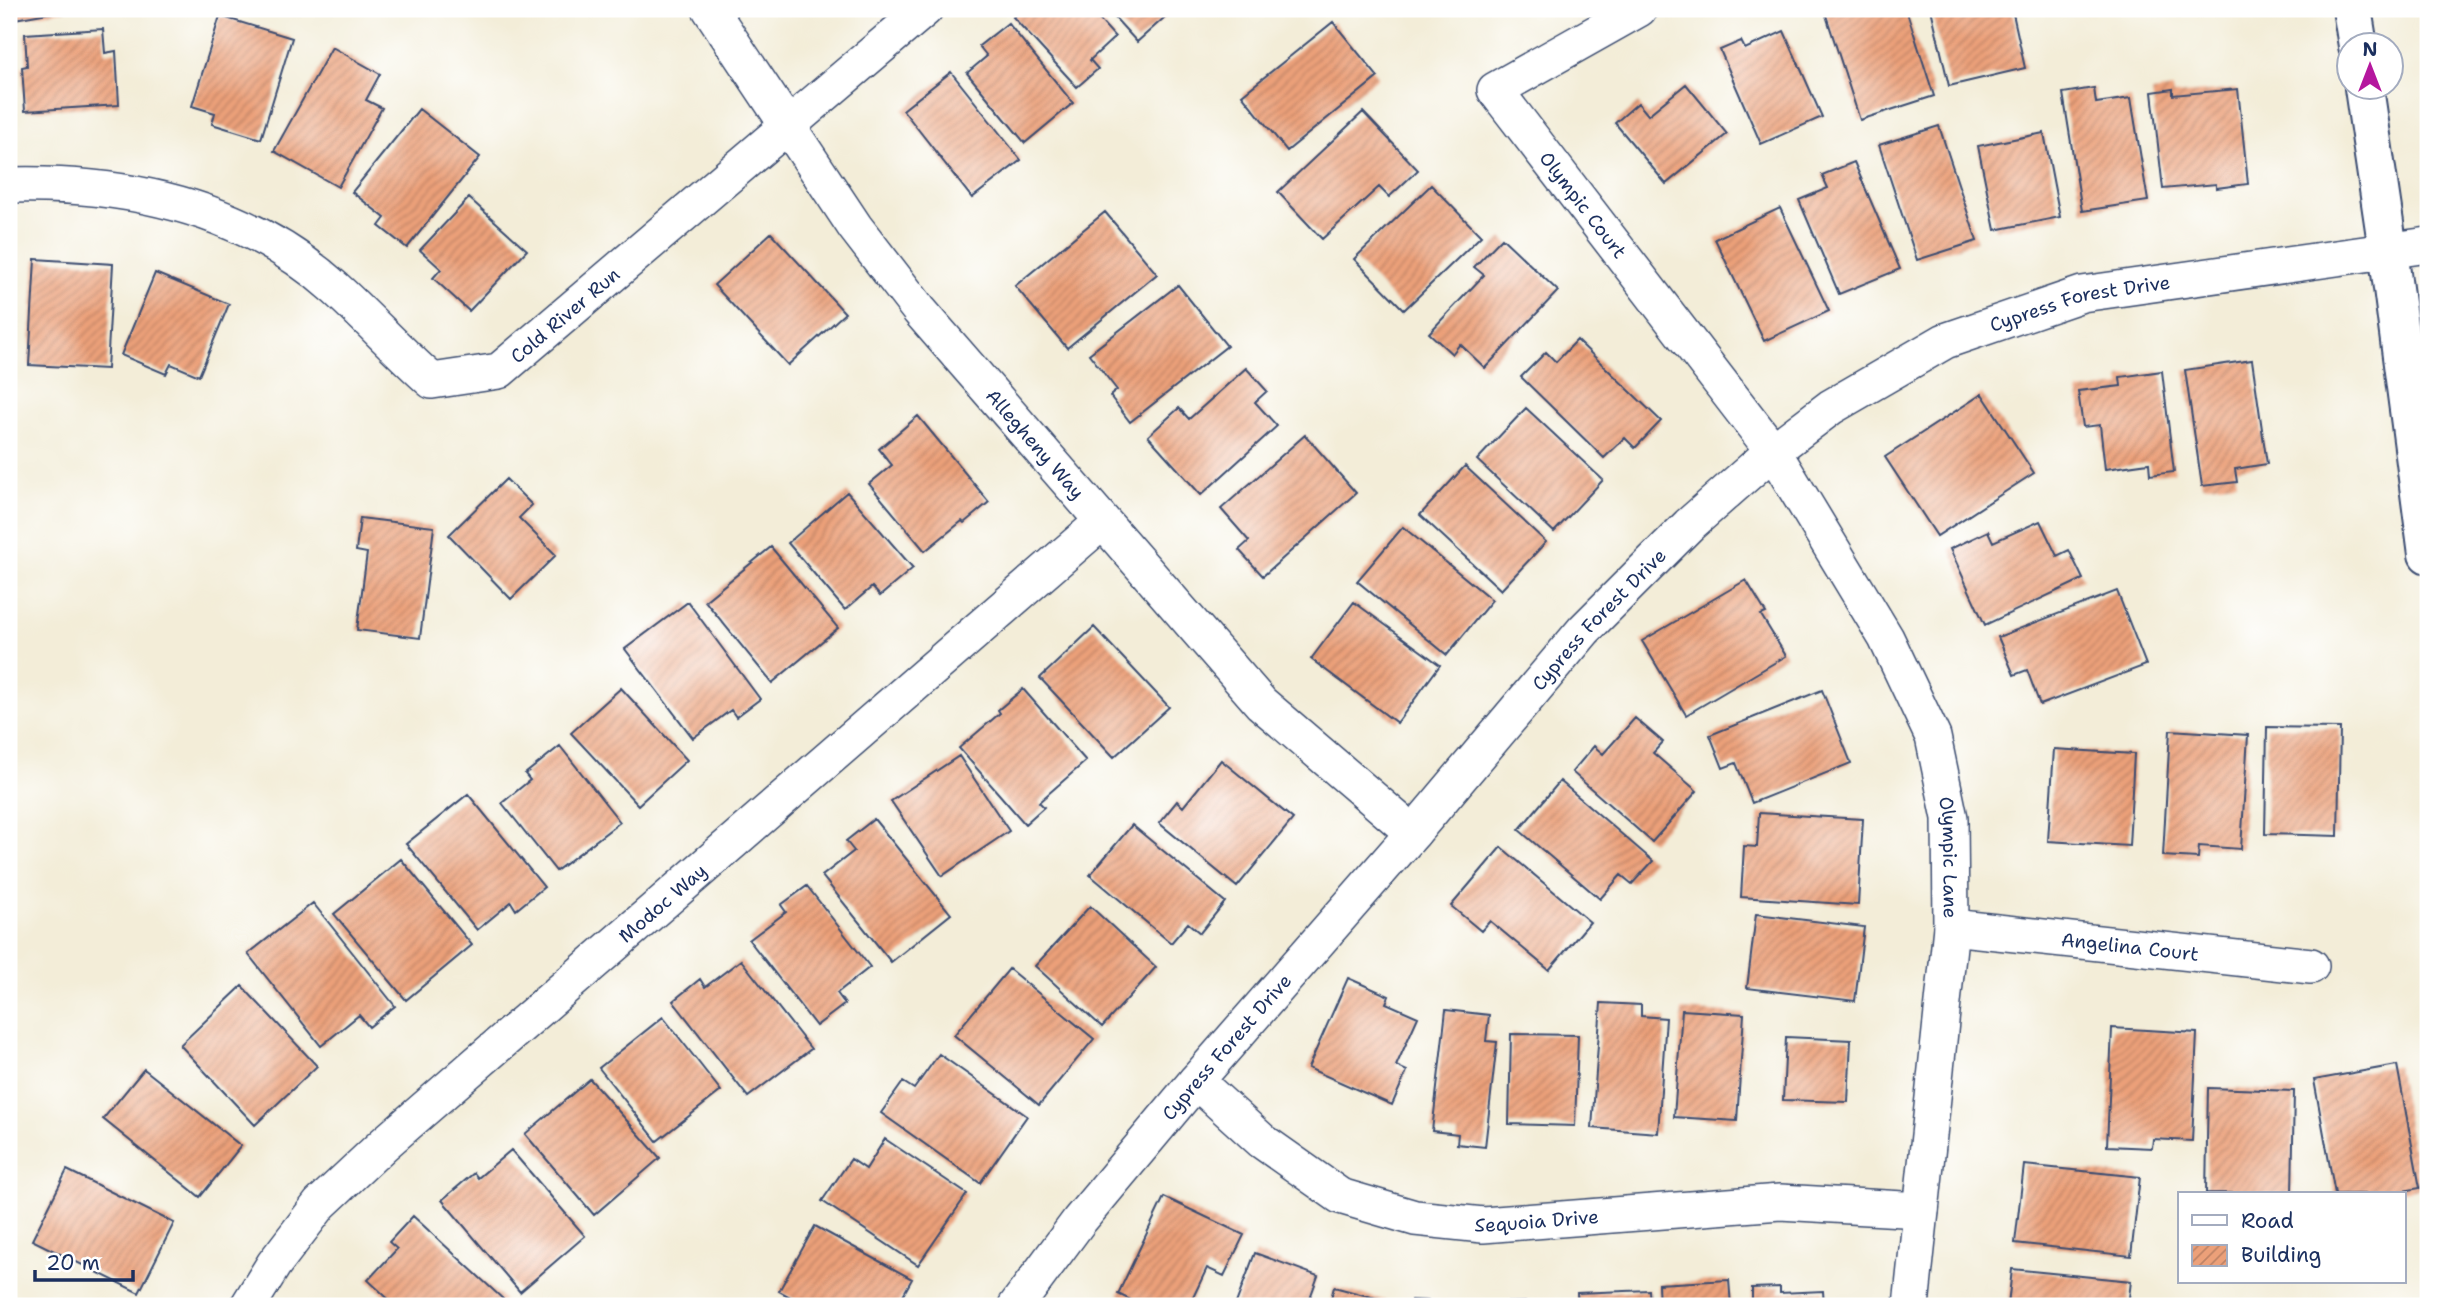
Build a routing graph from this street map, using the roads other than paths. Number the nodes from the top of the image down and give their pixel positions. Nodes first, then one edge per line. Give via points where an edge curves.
1 (710, 9) edge
2 (925, 9) edge
3 (1639, 9) edge
4 (2352, 9) edge
5 (2356, 32) edge
6 (2366, 102) edge
7 (790, 126) junction
8 (9, 185) edge
9 (2428, 245) edge
10 (2388, 250) junction
11 (1773, 451) junction
12 (1102, 522) junction
13 (2428, 554) edge
14 (1413, 833) junction
15 (1951, 927) junction
16 (2311, 966) dead end
17 (1196, 1081) junction
18 (1921, 1210) junction
19 (248, 1306) edge
20 (1016, 1306) edge
21 (1911, 1306) edge

1 - 7 street, Allegheny Way
2 - 7 street, Cold River Run
3 - 11 street, Olympic Court via 1495,90
4 - 5 street
6 - 10 street
7 - 8 street, Cold River Run via 499,371 432,381 335,288 281,248 217,216 155,196 59,184
7 - 12 street, Allegheny Way via 855,227 919,310
9 - 10 street, Cypress Forest Drive
10 - 11 street, Cypress Forest Drive via 2082,294 1945,341 1831,407
10 - 13 street
11 - 14 street, Cypress Forest Drive via 1584,630
11 - 15 street, Olympic Lane via 1886,638 1933,737 1950,818
12 - 14 street, Allegheny Way via 1261,703
12 - 19 street, Modoc Way via 384,1144 320,1204
14 - 17 street, Cypress Forest Drive
15 - 16 street, Angelina Court
15 - 18 street, Olympic Lane
17 - 18 street, Sequoia Drive via 1262,1141 1340,1196 1415,1218 1483,1225 1780,1202
17 - 20 street, Cypress Forest Drive via 1079,1221
18 - 21 street, Olympic Lane

